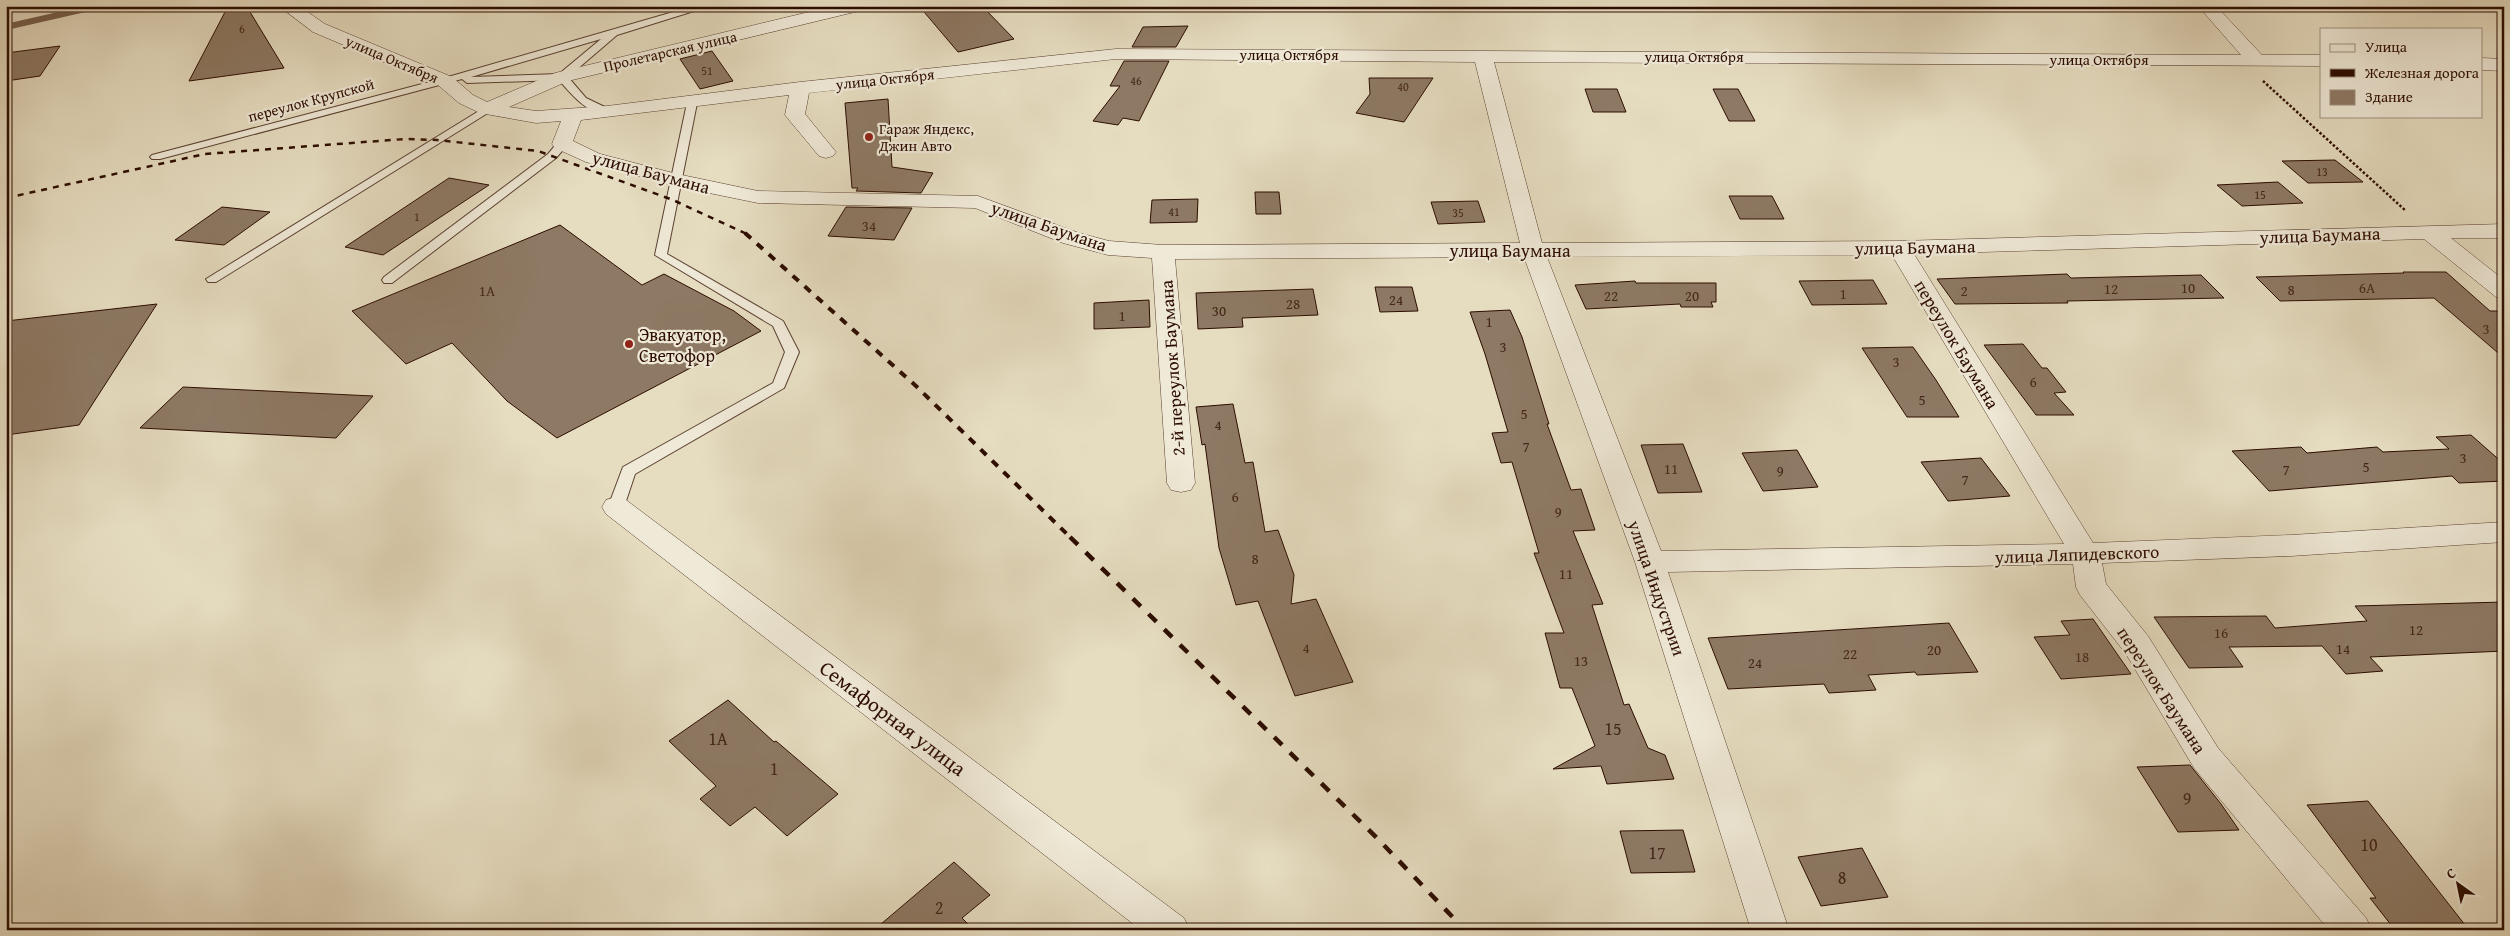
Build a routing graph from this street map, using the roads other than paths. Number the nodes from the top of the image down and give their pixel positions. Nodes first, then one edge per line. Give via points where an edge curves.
1 (287, 6) edge
2 (705, 6) edge
3 (857, 6) edge
4 (2206, 6) edge
5 (616, 31) junction
6 (1483, 55) junction
7 (2247, 59) junction
8 (2320, 61) edge
9 (2482, 64) edge
10 (2504, 65) edge
11 (562, 77) junction
12 (445, 81) junction
13 (800, 88) junction
14 (692, 103) junction
15 (487, 109) junction
16 (607, 112) junction
17 (573, 116) junction
18 (562, 144) junction
19 (826, 152) dead end
20 (156, 156) dead end
21 (675, 180) junction
22 (2428, 232) junction
23 (2504, 232) edge
24 (1898, 248) junction
25 (1533, 250) junction
26 (1163, 252) junction
27 (212, 279) dead end
28 (388, 280) dead end
29 (2504, 292) edge
30 (1181, 483) dead end
31 (616, 507) joint
32 (2504, 532) edge
33 (2086, 555) junction
34 (1650, 562) junction
35 (1171, 930) edge
36 (1770, 930) edge
37 (2353, 930) edge

1 - 12 street, улица Октября via 319,28
2 - 5 lane, переулок Крупской
3 - 11 street, Пролетарская улица
4 - 7 street
5 - 11 lane
5 - 12 lane, переулок Крупской
6 - 7 street, улица Октября
6 - 13 street, улица Октября via 1116,54
6 - 25 street, улица Индустрии
7 - 8 street, улица Октября
9 - 10 street
11 - 12 lane
11 - 15 street, Пролетарская улица
11 - 16 lane via 582,100
12 - 15 street, улица Октября via 466,99
12 - 20 lane, переулок Крупской
13 - 14 street, улица Октября
13 - 19 street via 795,115
14 - 16 street, улица Октября
14 - 21 lane
15 - 17 street, улица Октября via 536,117
15 - 27 lane
16 - 17 street, улица Октября
17 - 18 street
18 - 21 street, улица Баумана via 593,158
18 - 28 lane via 552,156
21 - 26 street, улица Баумана via 758,197 978,202 1071,238 1108,248
21 - 31 lane via 661,255 778,324 792,352 778,385 628,471
22 - 23 street, улица Баумана
22 - 24 street, улица Баумана
22 - 29 street
24 - 25 street, улица Баумана
24 - 33 street, переулок Баумана
25 - 26 street, улица Баумана
25 - 34 street, улица Индустрии
26 - 30 street, 2-й переулок Баумана
31 - 35 street, Семафорная улица
32 - 33 street, улица Ляпидевского via 2390,542
33 - 34 street, улица Ляпидевского
33 - 37 street, переулок Баумана via 2091,588 2137,645 2206,758
34 - 36 street, улица Индустрии

